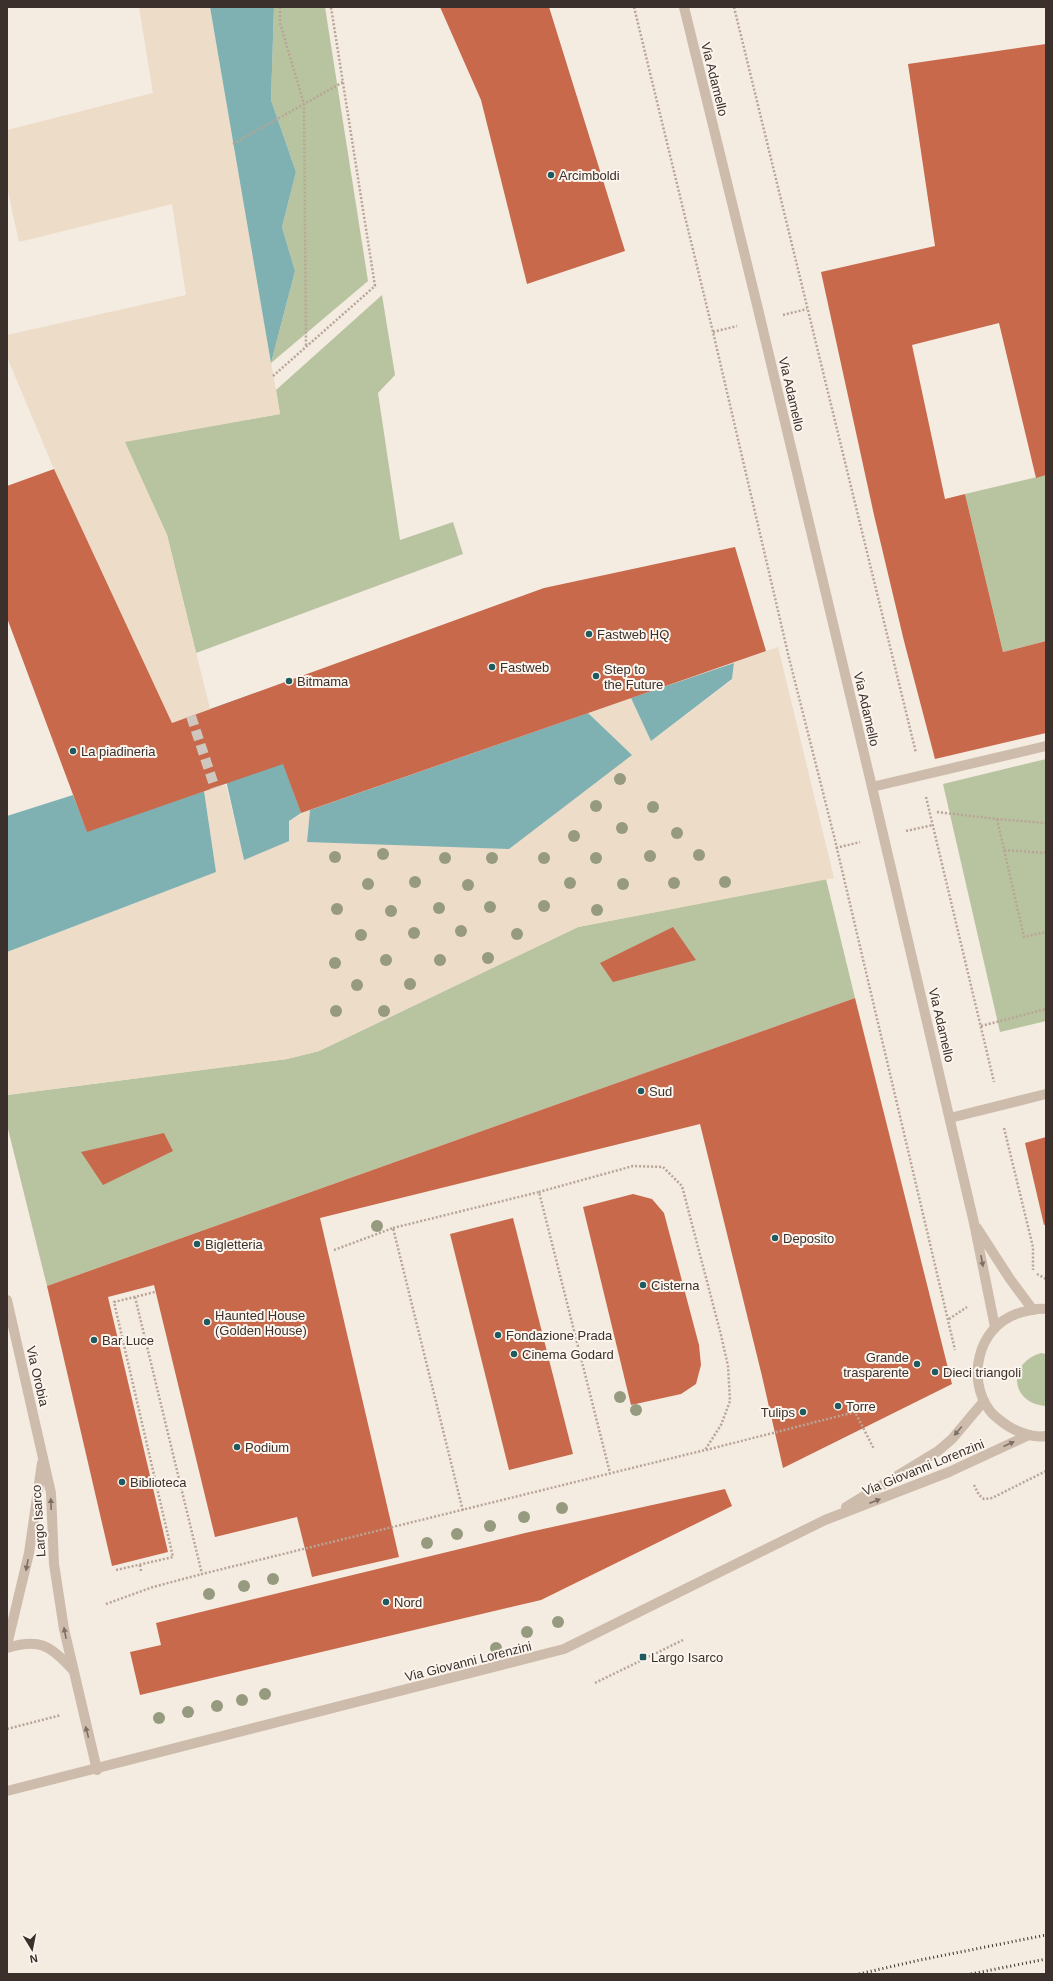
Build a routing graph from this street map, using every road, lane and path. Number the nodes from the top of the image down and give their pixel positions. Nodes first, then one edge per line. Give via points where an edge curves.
1 (280, 7) edge
2 (332, 7) edge
3 (634, 7) edge
4 (684, 7) edge
5 (734, 7) edge
6 (344, 82) junction
7 (304, 104) junction
8 (233, 144) dead end
9 (306, 347) junction
10 (274, 376) dead end
11 (1046, 746) edge
12 (921, 776) junction
13 (872, 787) junction
14 (936, 812) dead end
15 (997, 820) junction
16 (1046, 823) edge
17 (1004, 850) junction
18 (1046, 853) edge
19 (1046, 932) edge
20 (1046, 1009) edge
21 (981, 1026) junction
22 (1046, 1094) edge
23 (999, 1106) junction
24 (950, 1118) junction
25 (539, 1192) junction
26 (974, 1223) junction
27 (393, 1228) junction
28 (334, 1250) dead end
29 (1033, 1272) dead end
30 (155, 1292) dead end
31 (135, 1296) junction
32 (7, 1300) edge
33 (1046, 1309) edge
34 (1033, 1310) junction
35 (949, 1319) dead end
36 (995, 1327) junction
37 (984, 1401) junction
38 (1028, 1435) junction
39 (1046, 1436) edge
40 (874, 1449) dead end
41 (705, 1450) junction
42 (43, 1458) junction
43 (1046, 1471) edge
44 (610, 1473) junction
45 (992, 1498) dead end
46 (463, 1511) junction
47 (826, 1520) junction
48 (140, 1565) junction
49 (116, 1570) dead end
50 (141, 1571) dead end
51 (202, 1574) junction
52 (106, 1604) dead end
53 (683, 1640) dead end
54 (7, 1646) edge
55 (73, 1671) junction
56 (595, 1684) dead end
57 (60, 1714) dead end
58 (7, 1729) edge
59 (97, 1770) junction
60 (7, 1791) edge

1 - 7 path via 280,23
2 - 6 path
3 - 35 path
4 - 13 street, Via Adamello
5 - 12 path
6 - 7 path
6 - 9 path via 375,286
7 - 8 path
7 - 9 path
9 - 10 path
11 - 12 street
12 - 13 street
12 - 21 path
13 - 24 street, Via Adamello
14 - 15 path
15 - 16 path
15 - 17 path
17 - 18 path
17 - 19 path via 1024,937
20 - 21 path
21 - 23 path
22 - 23 street
23 - 24 street
23 - 29 path via 1033,1247
24 - 26 street, Via Adamello
25 - 27 path
25 - 41 path via 633,1166 663,1167 682,1186 728,1366 730,1401 721,1425
25 - 44 path
26 - 34 street
26 -> 36 street
27 - 28 path
27 - 46 path
30 - 31 path
31 - 48 path via 114,1302 173,1557
31 - 51 path
32 - 42 street, Via Orobia
33 - 34 street, Via Giovanni Lorenzini
34 - 36 street, Via Giovanni Lorenzini via 1013,1315
36 - 37 street, Via Giovanni Lorenzini via 987,1337 978,1361
37 - 38 street, Via Giovanni Lorenzini via 990,1412 1000,1421 1013,1430
37 -> 47 street, Via Giovanni Lorenzini via 952,1439 938,1450
38 - 39 street, Via Giovanni Lorenzini
47 -> 38 street, Via Giovanni Lorenzini via 949,1472
40 - 41 path via 856,1412
41 - 44 path
42 -> 54 street, Largo Isarco via 28,1560
55 -> 42 street, Largo Isarco via 54,1564 51,1493
43 - 45 path
44 - 46 path
46 - 51 path
47 - 59 street, Via Giovanni Lorenzini via 564,1649
48 - 49 path
48 - 50 path
51 - 52 path via 153,1587
53 - 56 path
54 - 55 street via 38,1643 60,1656
59 -> 55 street, Largo Isarco
57 - 58 path
59 - 60 street, Via Giovanni Lorenzini

